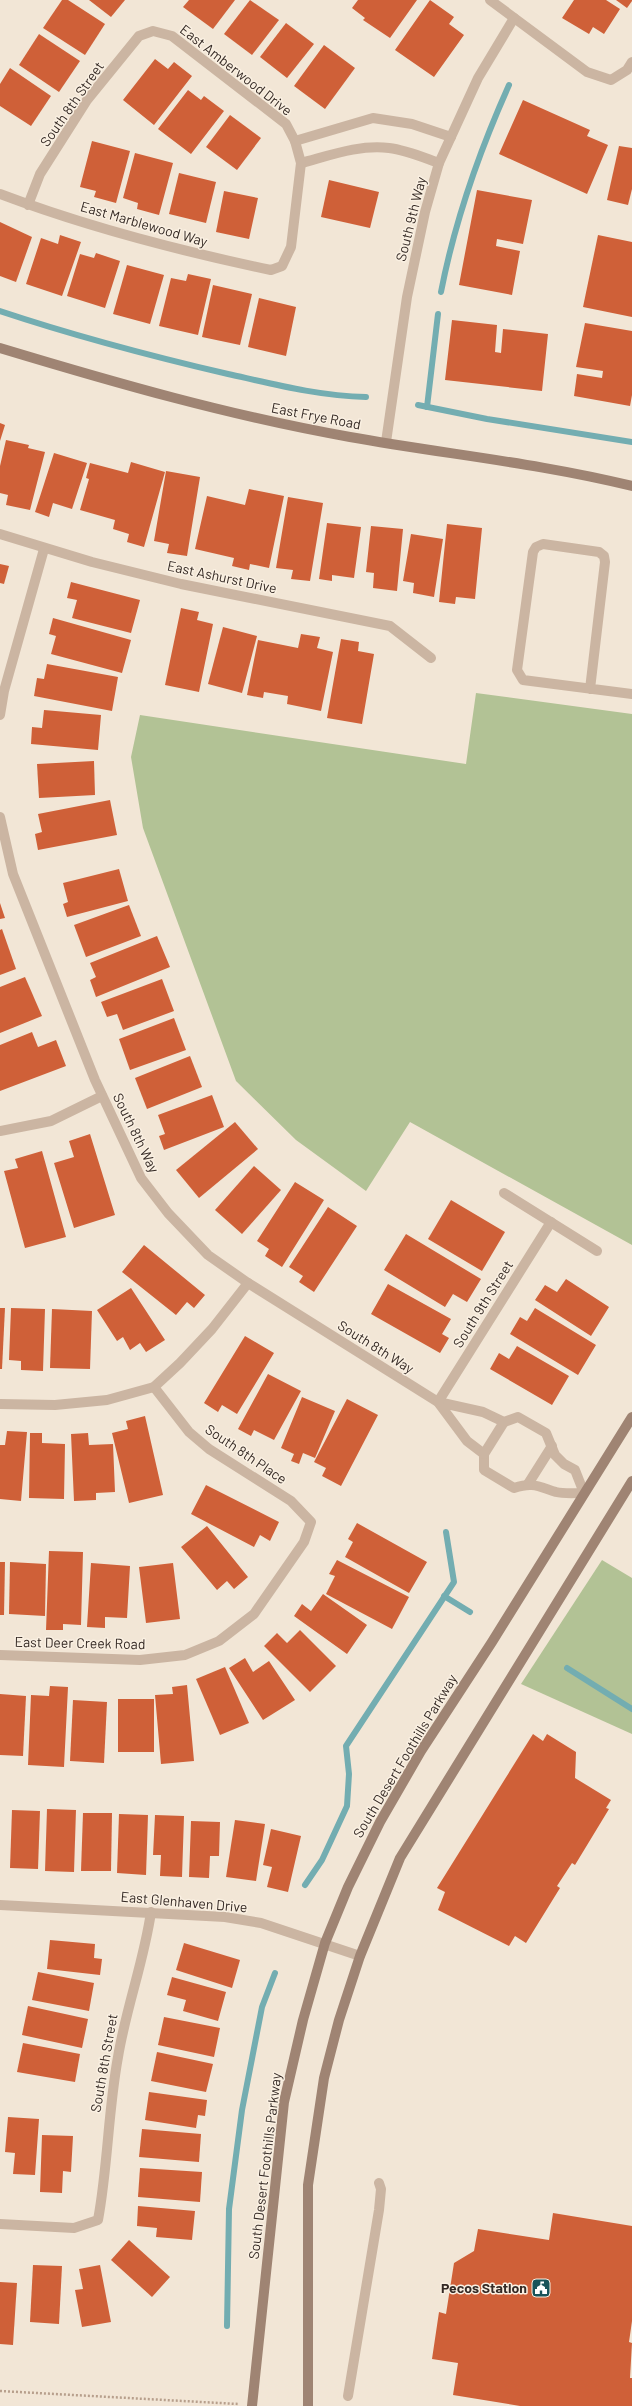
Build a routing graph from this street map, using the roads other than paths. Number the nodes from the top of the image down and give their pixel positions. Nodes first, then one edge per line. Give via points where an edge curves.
1 (490, 0) edge
2 (514, 18) junction
3 (153, 31) joint
4 (632, 62) edge
5 (451, 138) junction
6 (295, 140) junction
7 (301, 163) junction
8 (439, 163) junction
9 (0, 194) edge
10 (28, 205) junction
11 (0, 348) edge
12 (386, 442) junction
13 (632, 486) edge
14 (0, 534) edge
15 (44, 549) junction
16 (431, 658) dead end
17 (590, 689) junction
18 (632, 694) edge
19 (0, 715) edge
20 (0, 817) edge
21 (102, 1096) junction
22 (0, 1131) edge
23 (504, 1193) dead end
24 (551, 1222) junction
25 (596, 1251) dead end
26 (248, 1283) junction
27 (154, 1386) junction
28 (438, 1402) junction
29 (0, 1404) edge
30 (632, 1417) edge
31 (504, 1422) junction
32 (552, 1446) junction
33 (484, 1454) junction
34 (632, 1481) edge
35 (528, 1484) junction
36 (584, 1493) junction
37 (311, 1522) joint
38 (0, 1655) edge
39 (0, 1905) edge
40 (151, 1912) junction
41 (325, 1943) junction
42 (360, 1956) junction
43 (379, 2183) dead end
44 (0, 2224) edge
45 (348, 2396) dead end
46 (252, 2405) edge
47 (308, 2406) edge

1 - 2 street
2 - 4 street via 588,72 611,80 627,70
2 - 5 street, South 9th Way via 478,78
3 - 6 street, East Amberwood Drive via 172,36 286,124
3 - 10 street, South 8th Street via 139,36 87,100 40,174
5 - 6 street via 412,124 373,118
5 - 8 street, South 9th Way
6 - 7 street, East Amberwood Drive
7 - 8 street via 372,147 408,152
7 - 10 street, East Marblewood Way via 291,246 282,266 271,270 232,262
8 - 12 street, South 9th Way via 425,212 407,297
9 - 10 street, East Marblewood Way
11 - 12 street, East Frye Road via 210,408
12 - 13 street, East Frye Road via 544,468
14 - 15 street, East Ashurst Drive
15 - 16 street, East Ashurst Drive via 181,584 390,626
15 - 19 street via 4,691
17 - 17 street via 523,680 518,675 533,552 536,547 543,544 599,552 604,556
17 - 18 street
20 - 21 street, South 8th Way via 13,874
21 - 22 street via 52,1121
21 - 26 street, South 8th Way via 140,1178 168,1213 208,1255
23 - 24 street
24 - 25 street
24 - 28 street, South 9th Street
26 - 27 street via 212,1329
26 - 28 street, South 8th Way
27 - 29 street via 107,1400 54,1405
27 - 37 street, South 8th Place via 189,1432 209,1450 291,1501
28 - 31 street, South 8th Way via 483,1412
28 - 33 street, South 8th Way via 467,1441
30 - 36 street, South Desert Foothills Parkway
31 - 32 street via 518,1417 546,1433
31 - 33 street
32 - 35 street
32 - 36 street via 555,1456 574,1470
33 - 35 street via 484,1470 514,1488
34 - 42 street via 400,1858
35 - 36 street via 543,1486 557,1492
36 - 41 street, South Desert Foothills Parkway via 421,1751 380,1822
37 - 38 street, East Deer Creek Road via 304,1542 254,1614 219,1641 185,1655 140,1660
39 - 40 street, East Glenhaven Drive
40 - 41 street, East Glenhaven Drive via 225,1917 261,1923
40 - 44 street, South 8th Street via 147,1939 127,2011 118,2056 98,2220 74,2228
41 - 42 street, East Glenhaven Drive
41 - 46 street, South Desert Foothills Parkway via 306,2006 284,2102
42 - 47 street via 329,2057 310,2164 307,2223
43 - 45 street via 379,2210

